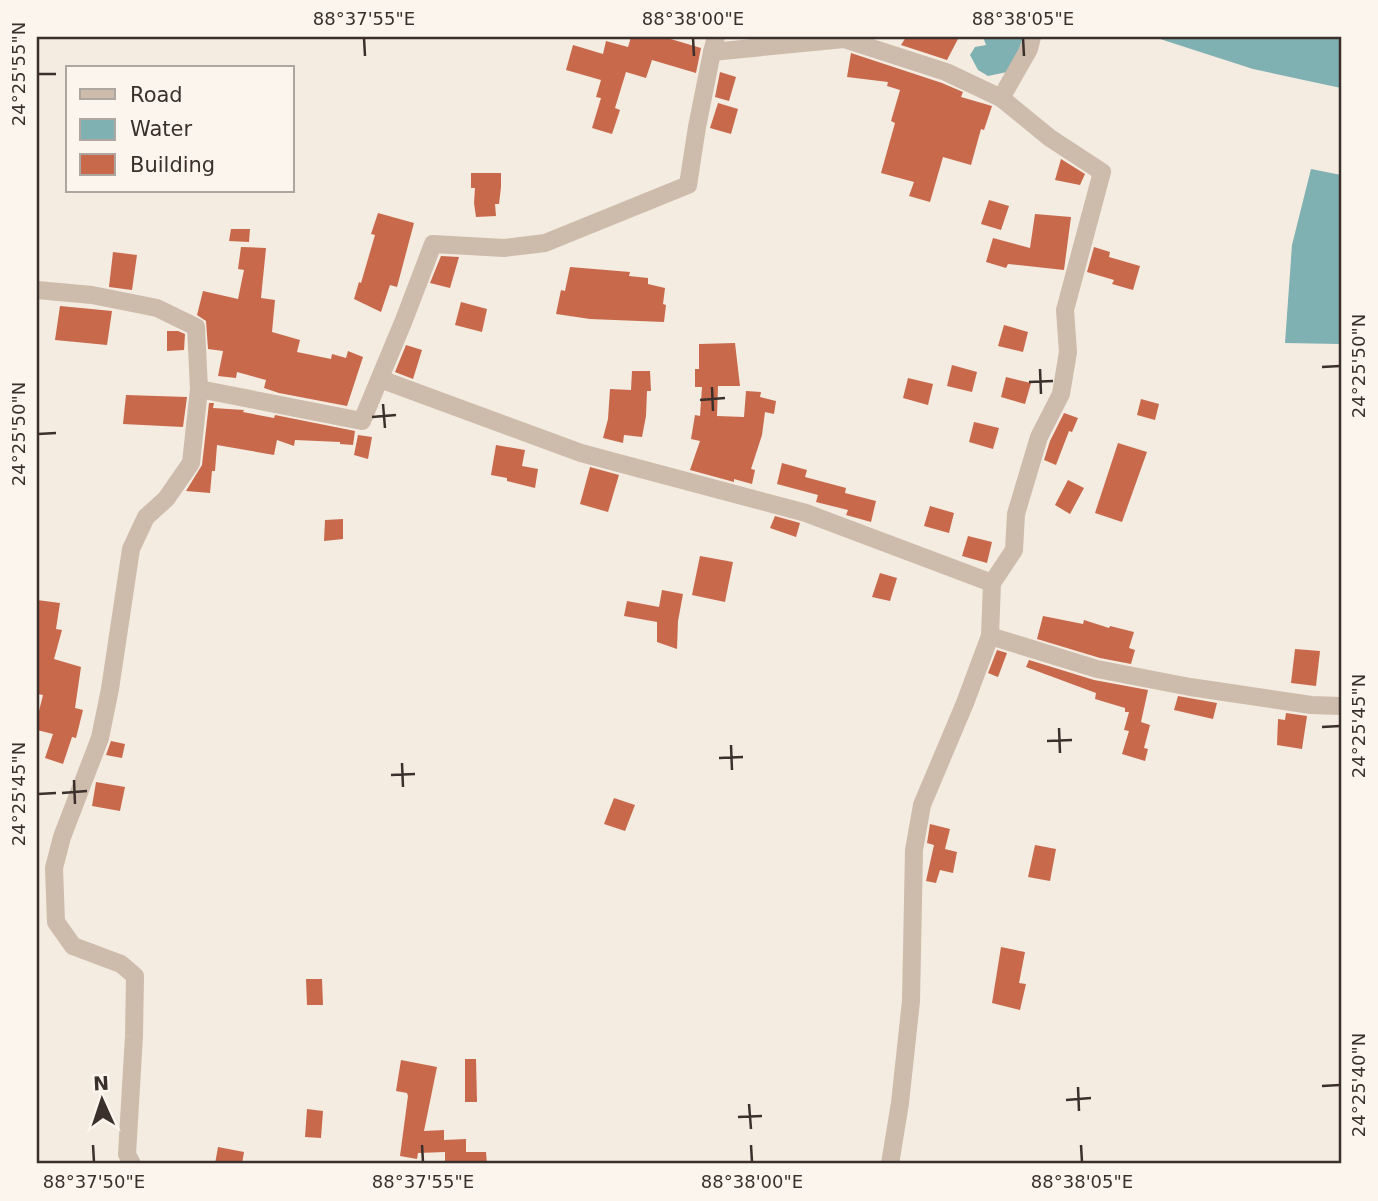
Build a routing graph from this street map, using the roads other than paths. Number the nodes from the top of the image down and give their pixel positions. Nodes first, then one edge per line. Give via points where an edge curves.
1 (1032, 37) edge
2 (714, 45) edge
3 (1001, 98) junction
4 (37, 290) edge
5 (380, 379) junction
6 (199, 389) junction
7 (992, 583) junction
8 (990, 636) junction
9 (1341, 706) edge
10 (132, 1164) edge
11 (890, 1164) edge

1 - 3 street via 1030,49
2 - 3 street via 844,39 946,72
2 - 5 street via 688,185 545,243 505,247 433,244
3 - 7 street via 1102,172 1065,310 1068,352 1061,394 1039,437 1016,514 1014,550
4 - 6 street via 157,308 196,327
5 - 6 street via 362,421
5 - 7 street via 581,453 806,513
6 - 10 street via 191,463 166,499 146,517 131,549 100,738 54,868 56,922 74,946 121,964 135,976 127,1154
7 - 8 street
8 - 9 street via 1097,669 1217,691
8 - 11 street via 922,805 914,850 911,1001

